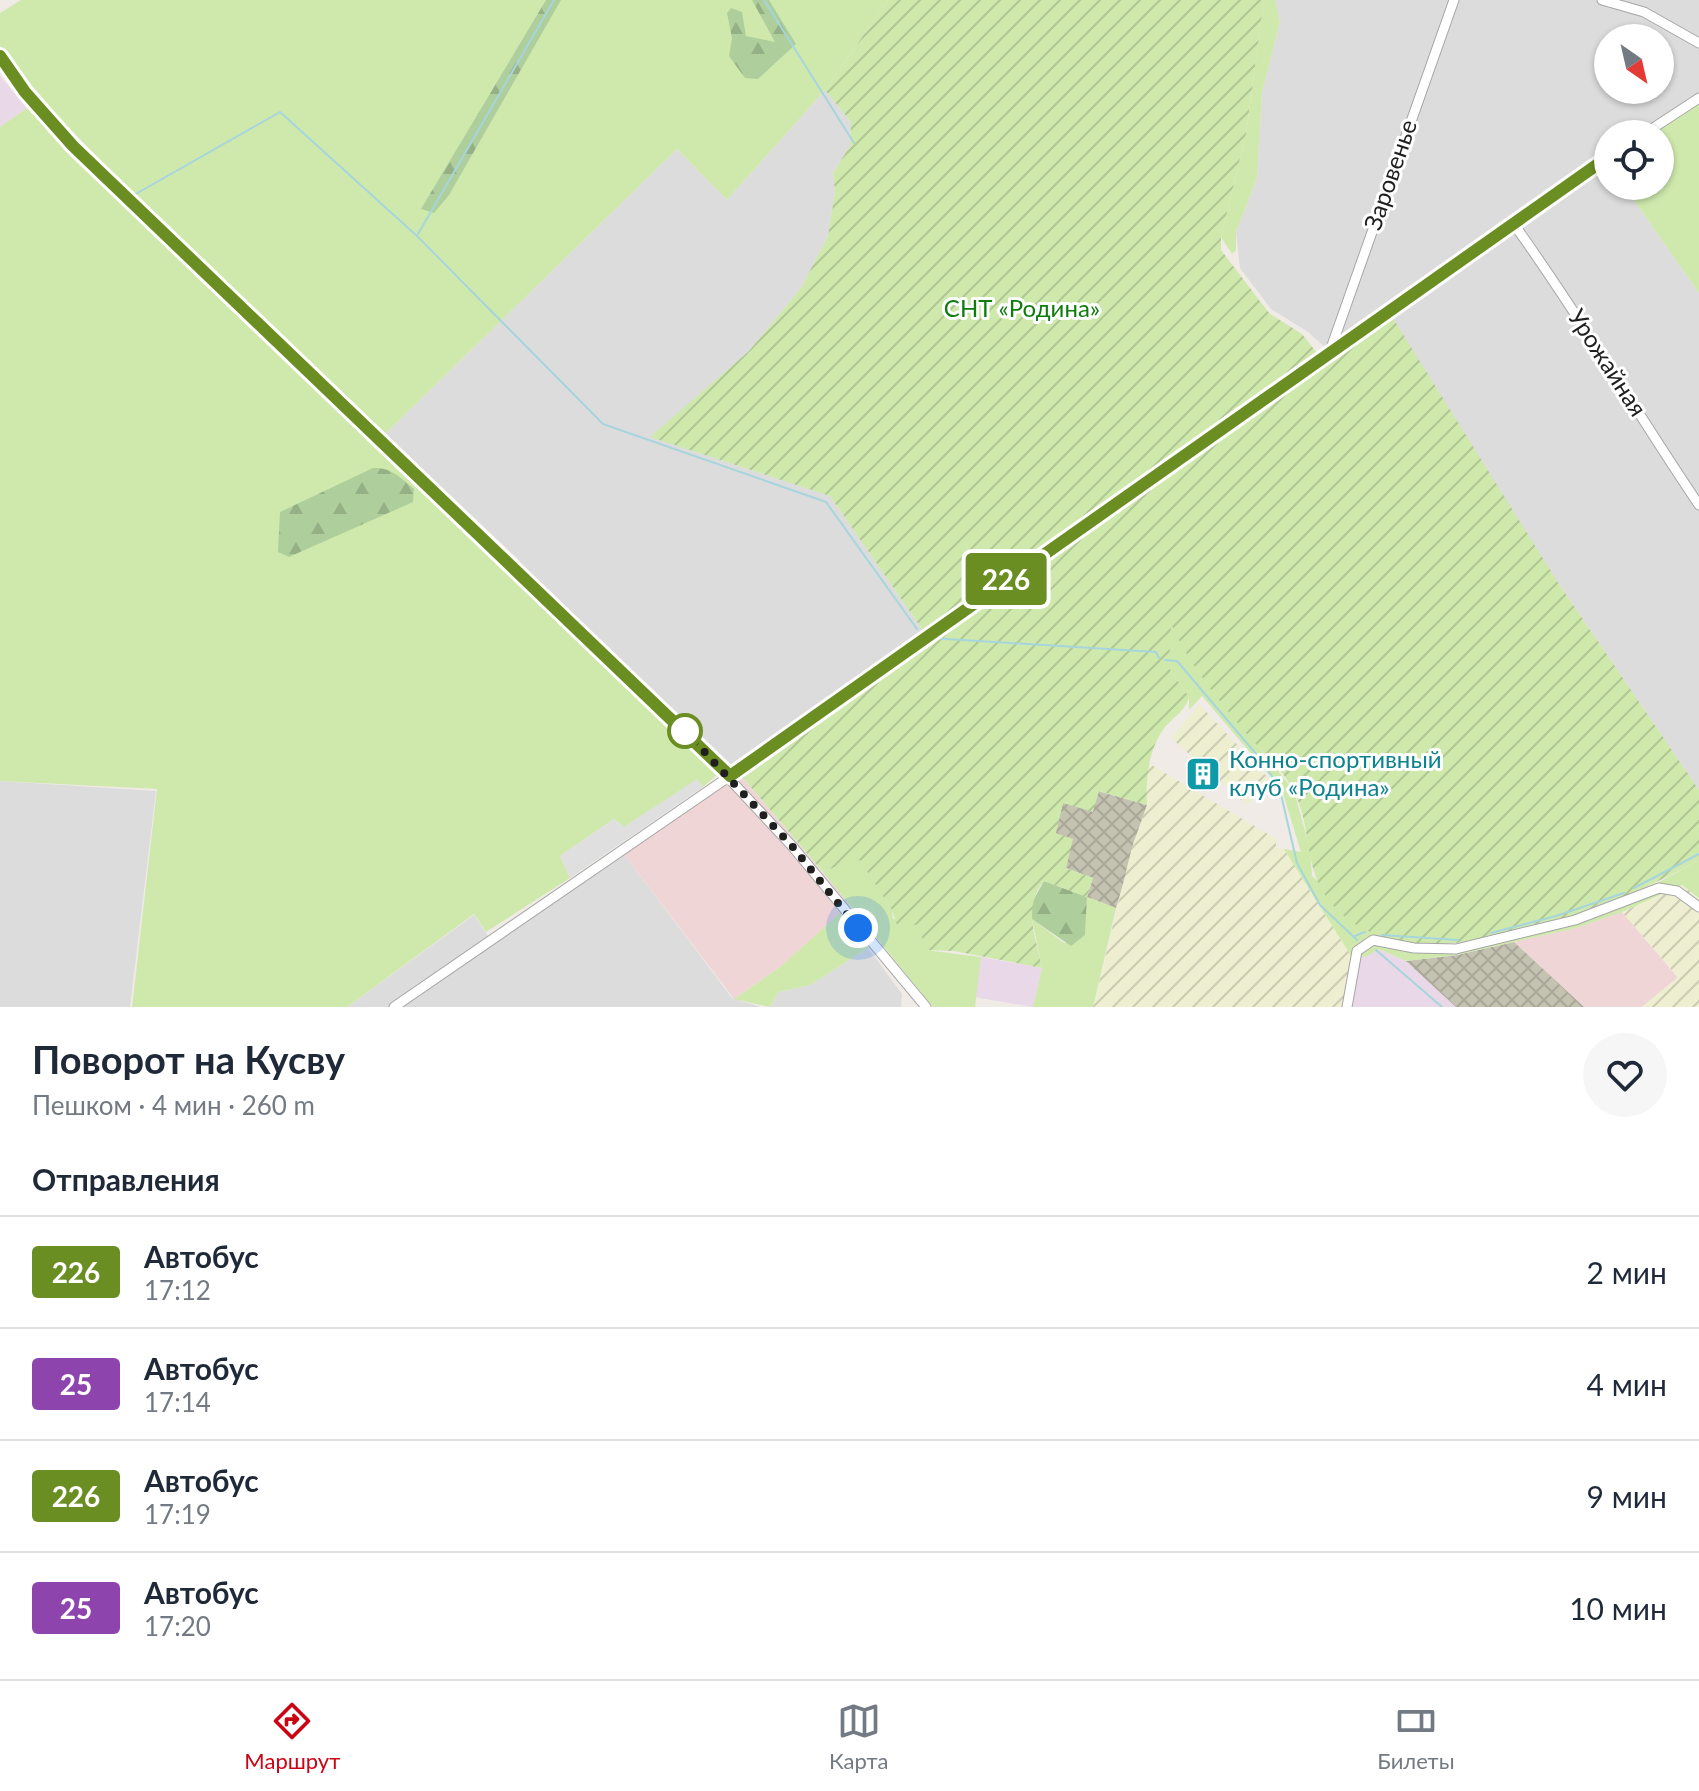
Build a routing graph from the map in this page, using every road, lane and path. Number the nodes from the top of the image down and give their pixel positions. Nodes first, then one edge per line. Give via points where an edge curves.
1 (1454, 0) edge
2 (1602, 0) edge
3 (1699, 43) edge
4 (0, 56) edge
5 (1699, 98) edge
6 (1665, 120) edge
7 (1594, 167) edge
8 (1513, 223) junction
9 (1330, 351) junction
10 (1699, 505) edge
11 (730, 776) junction
12 (1699, 907) edge
13 (394, 1007) edge
14 (926, 1007) edge
15 (1347, 1007) edge

1 - 9 street, Заровенье
2 - 3 street via 1644,12
4 - 11 street via 73,146
5 - 6 street
7 - 8 street
8 - 9 street
8 - 10 street, Урожайная
9 - 11 street
11 - 13 street
11 - 14 street
12 - 15 street via 1677,891 1659,888 1575,920 1456,949 1373,940 1357,951

